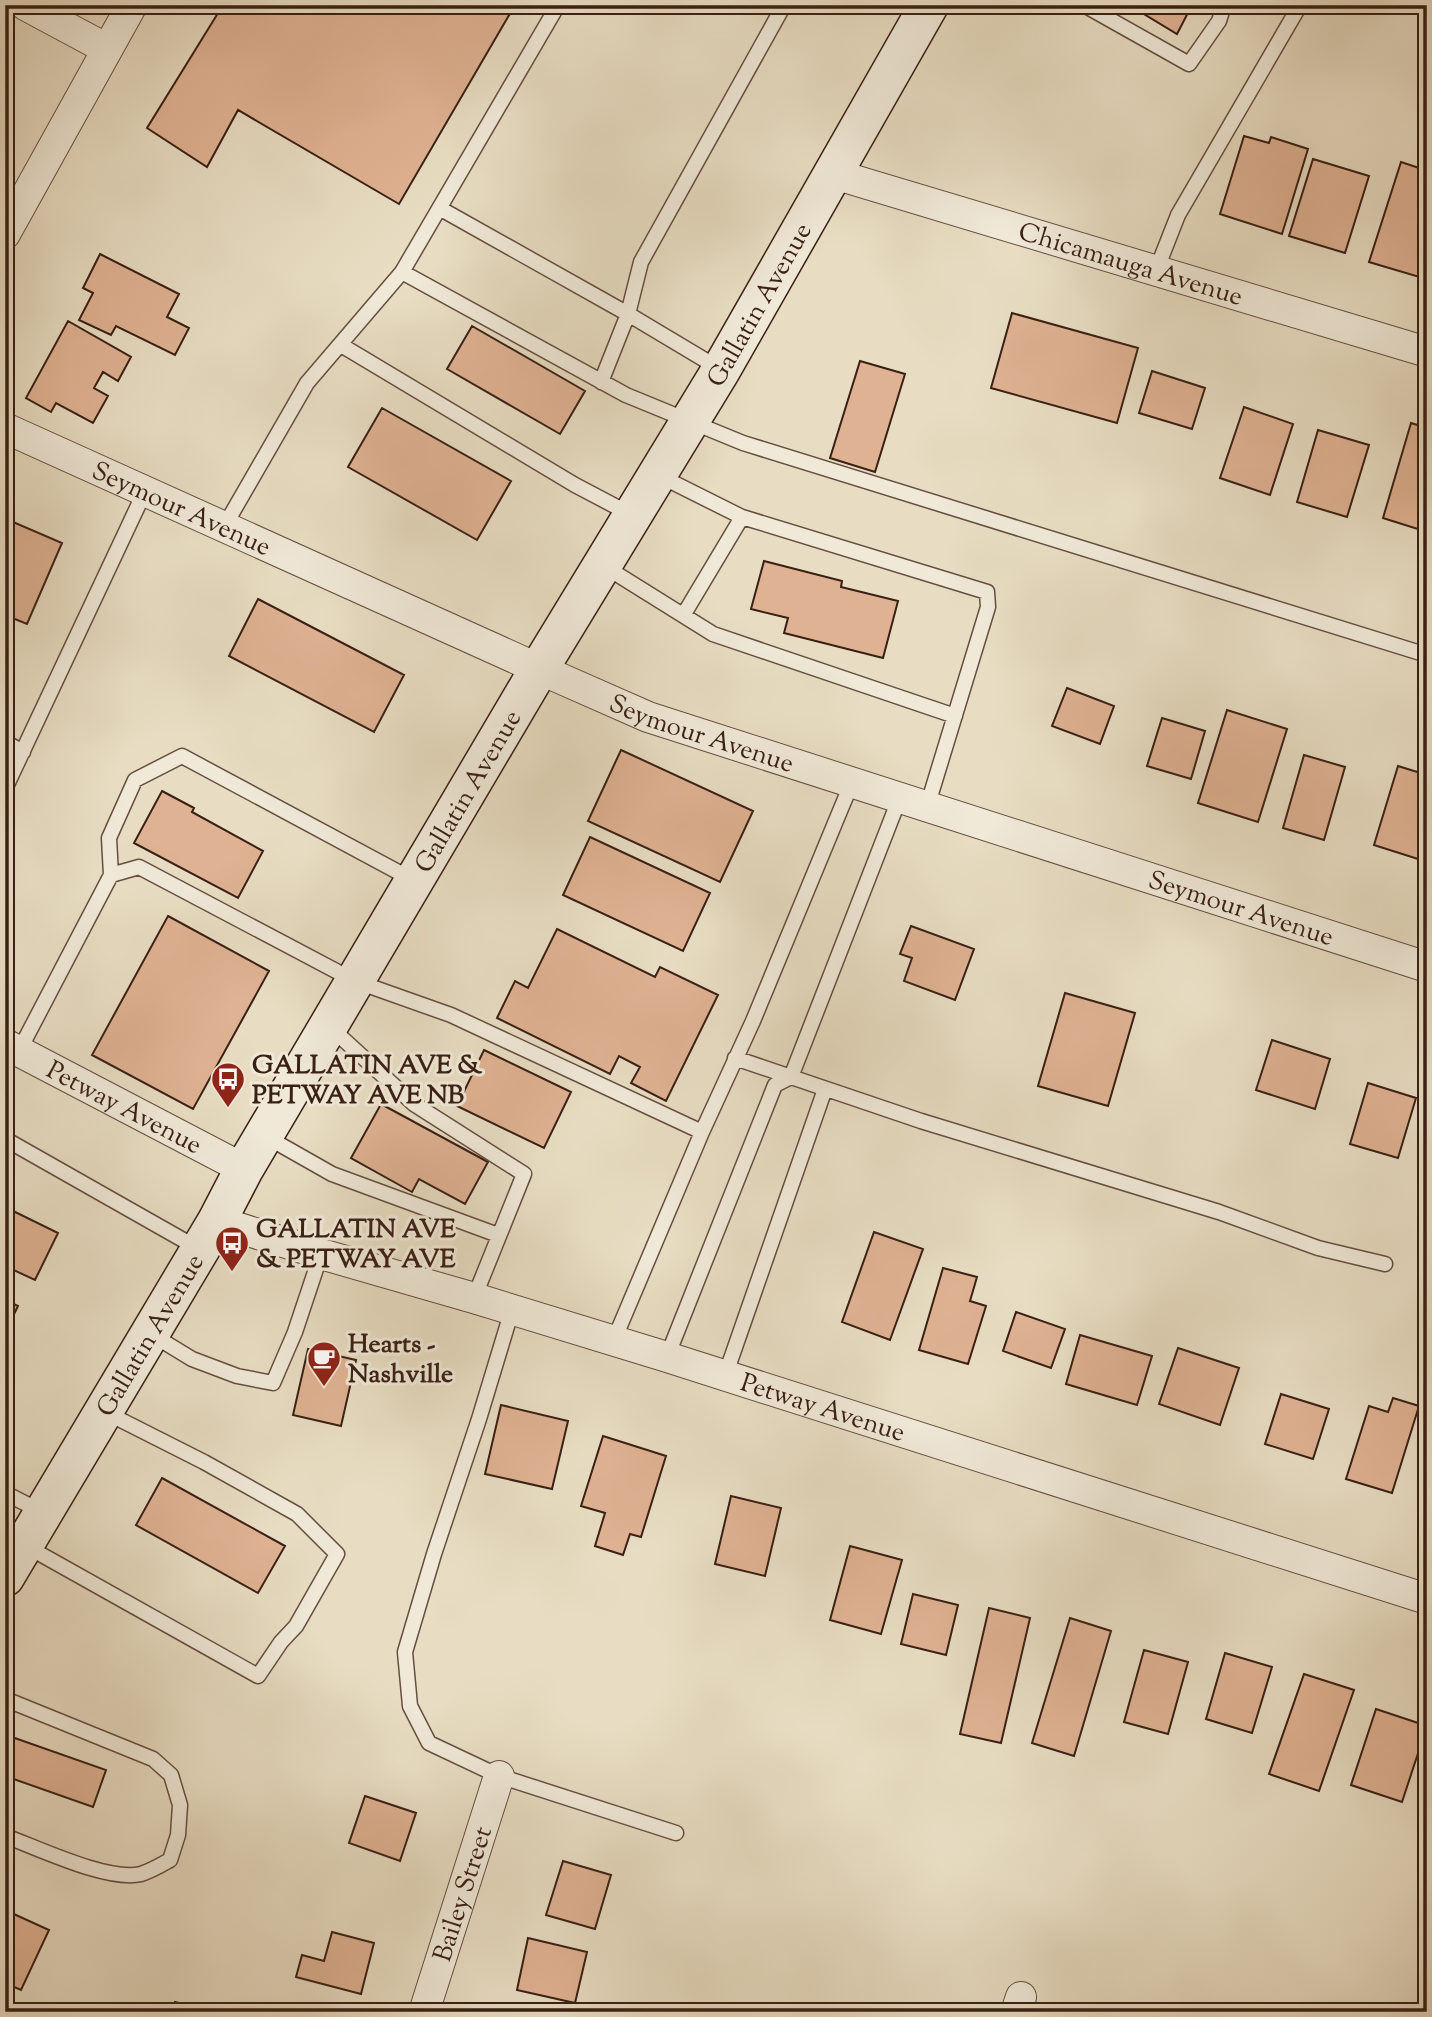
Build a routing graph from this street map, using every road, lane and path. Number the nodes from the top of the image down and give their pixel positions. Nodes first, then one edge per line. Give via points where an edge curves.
1 (25, 5) edge
2 (132, 5) edge
3 (558, 5) edge
4 (784, 5) edge
5 (929, 5) edge
6 (1084, 5) edge
7 (1224, 5) edge
8 (1300, 5) edge
9 (107, 48) junction
10 (834, 174) junction
11 (441, 209) junction
12 (5, 234) edge
13 (1156, 271) junction
14 (402, 272) junction
15 (628, 314) junction
16 (341, 345) junction
17 (1427, 352) edge
18 (721, 369) junction
19 (601, 382) junction
20 (688, 422) junction
21 (5, 428) edge
22 (659, 475) junction
23 (145, 491) junction
24 (633, 516) junction
25 (742, 517) junction
26 (224, 527) junction
27 (603, 565) junction
28 (684, 614) junction
29 (1427, 655) edge
30 (539, 669) junction
31 (955, 716) junction
32 (5, 742) edge
33 (23, 752) junction
34 (852, 782) junction
35 (5, 789) edge
36 (914, 802) junction
37 (111, 875) junction
38 (414, 880) junction
39 (1427, 967) edge
40 (355, 981) junction
41 (328, 1025) junction
42 (12, 1048) edge
43 (735, 1058) junction
44 (791, 1077) junction
45 (825, 1090) junction
46 (702, 1132) junction
47 (264, 1135) junction
48 (5, 1139) edge
49 (243, 1169) junction
50 (209, 1235) junction
51 (498, 1235) junction
52 (321, 1254) junction
53 (1385, 1264) dead end
54 (474, 1298) junction
55 (512, 1310) junction
56 (150, 1333) junction
57 (614, 1340) junction
58 (667, 1357) junction
59 (725, 1376) junction
60 (104, 1411) junction
61 (5, 1493) edge
62 (17, 1555) edge
63 (1427, 1598) edge
64 (5, 1699) edge
65 (499, 1776) junction
66 (676, 1833) dead end
67 (5, 1836) edge
68 (424, 2012) edge

1 - 9 street
2 - 9 street
3 - 11 lane
4 - 15 lane via 641,262
5 - 10 main road, Gallatin Avenue
6 - 7 lane via 1189,64 1220,21
8 - 13 lane via 1178,215
9 - 12 street
10 - 13 street, Chicamauga Avenue
10 - 18 main road, Gallatin Avenue
11 - 14 lane
11 - 15 lane
13 - 17 street, Chicamauga Avenue
14 - 16 lane
14 - 19 lane
15 - 18 lane
15 - 19 lane
16 - 24 lane
16 - 26 lane via 307,383
18 - 20 main road, Gallatin Avenue
19 - 20 lane
20 - 22 main road, Gallatin Avenue
20 - 29 lane
21 - 23 street, Seymour Avenue
22 - 24 main road, Gallatin Avenue
22 - 25 lane
23 - 26 street, Seymour Avenue
23 - 33 lane
24 - 27 main road, Gallatin Avenue
25 - 28 lane
25 - 31 lane via 986,592 988,607
26 - 30 street, Seymour Avenue
27 - 28 lane
27 - 30 main road, Gallatin Avenue
28 - 31 lane via 713,634
30 - 34 street, Seymour Avenue via 648,717
30 - 38 main road, Gallatin Avenue
31 - 36 lane
32 - 33 lane
33 - 35 lane
34 - 36 street, Seymour Avenue
34 - 43 lane
36 - 39 street, Seymour Avenue
36 - 44 lane
37 - 38 lane via 109,838 135,780 181,756
37 - 40 lane via 139,867
37 - 42 lane
38 - 40 main road, Gallatin Avenue
40 - 41 main road, Gallatin Avenue
40 - 46 lane via 451,1015
41 - 47 main road, Gallatin Avenue
41 - 51 lane via 414,1104 524,1174
42 - 49 street, Petway Avenue
43 - 44 lane
43 - 46 lane
44 - 45 lane
44 - 58 lane via 775,1085
45 - 53 lane via 1219,1212 1318,1248
45 - 59 lane
46 - 57 lane
47 - 49 main road, Gallatin Avenue
47 - 51 lane via 332,1174
48 - 50 lane
49 - 50 main road, Gallatin Avenue
50 - 52 street, Petway Avenue
50 - 56 main road, Gallatin Avenue
51 - 54 lane
52 - 54 street, Petway Avenue
52 - 56 lane via 273,1384 192,1359
54 - 55 street, Petway Avenue
55 - 57 street, Petway Avenue
55 - 65 lane via 405,1652 410,1706 429,1743
56 - 60 main road, Gallatin Avenue
57 - 58 street, Petway Avenue
58 - 59 street, Petway Avenue
59 - 63 street, Petway Avenue
60 - 62 main road, Gallatin Avenue
60 - 62 lane via 297,1514 337,1554 296,1626 258,1676
61 - 62 lane
64 - 67 lane via 153,1759 171,1775 180,1805 170,1860 140,1874 91,1868
65 - 66 lane
65 - 68 street, Bailey Street

